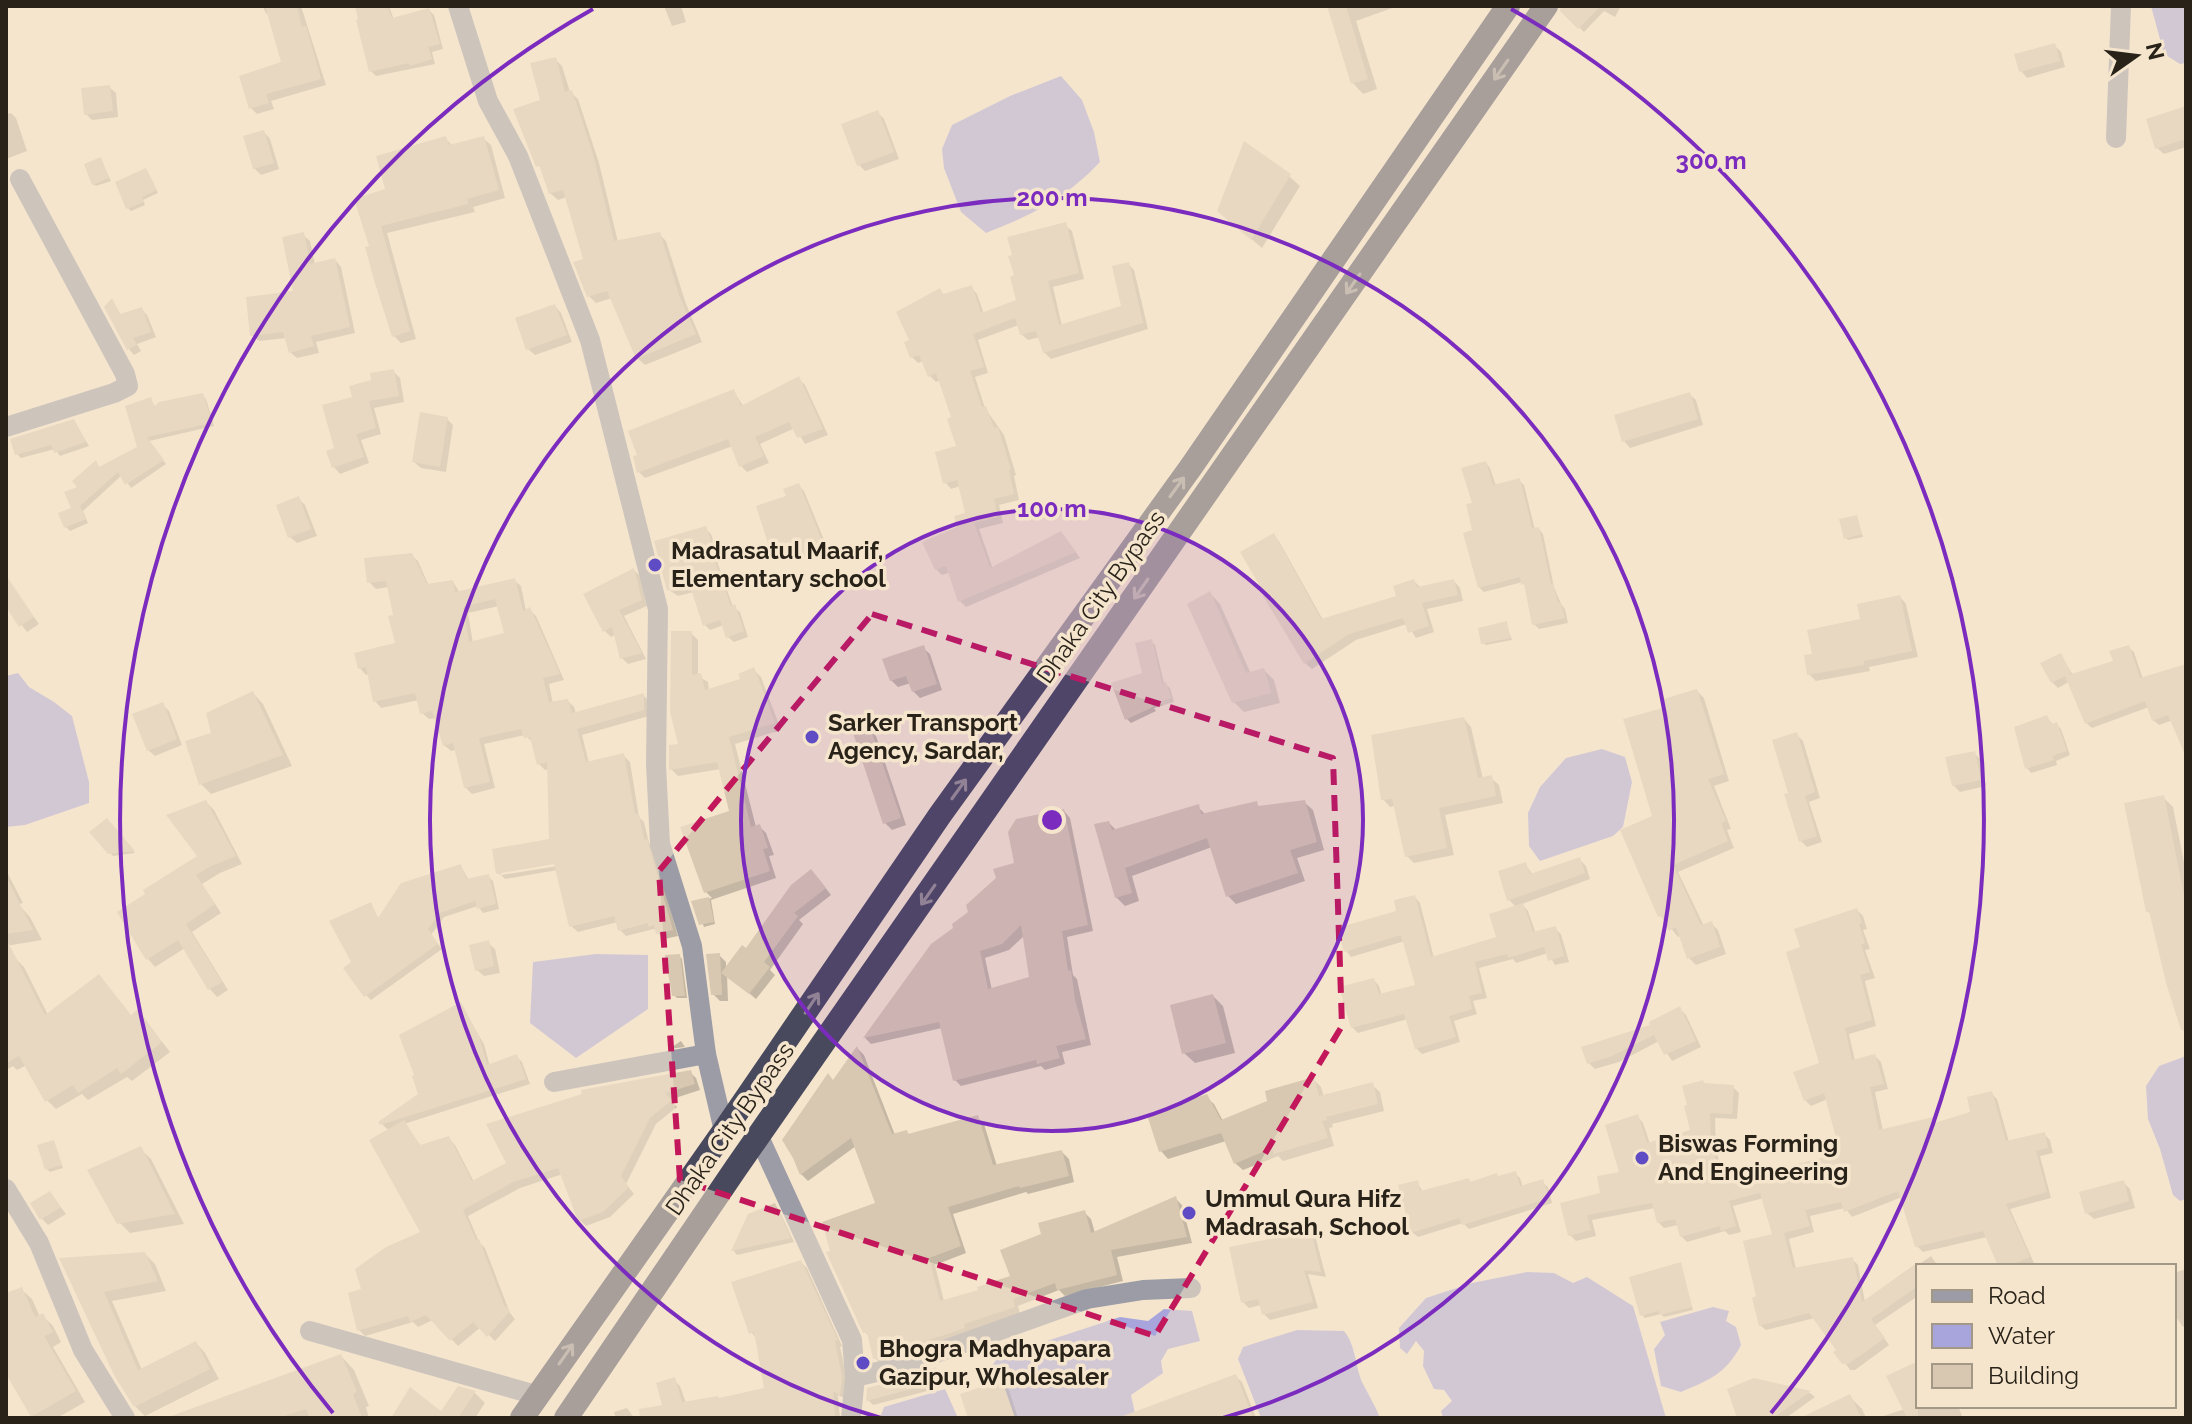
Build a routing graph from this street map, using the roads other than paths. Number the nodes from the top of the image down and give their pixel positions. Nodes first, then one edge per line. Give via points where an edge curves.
1 (458, 6) edge
2 (1508, 6) edge
3 (1546, 6) edge
4 (2121, 6) edge
5 (2116, 138) dead end
6 (20, 179) dead end
7 (6, 427) edge
8 (706, 1054) junction
9 (554, 1082) dead end
10 (724, 1131) junction
11 (759, 1137) junction
12 (6, 1189) edge
13 (1191, 1288) dead end
14 (310, 1331) dead end
15 (855, 1377) junction
16 (536, 1395) junction
17 (125, 1418) edge
18 (522, 1418) edge
19 (566, 1418) edge
20 (851, 1418) edge

1 - 8 street via 488,101 518,156 590,340 658,609 660,844 692,946
10 -> 2 highway
3 -> 11 highway, Dhaka City Bypass
4 - 5 street
6 - 7 street via 128,386
8 - 9 street
8 - 10 street
16 -> 10 highway
11 - 15 street via 852,1340
11 - 19 highway, Dhaka City Bypass
12 - 17 street via 39,1243 83,1350
13 - 15 street via 1087,1299
14 - 16 street
15 - 20 street
16 - 18 highway

